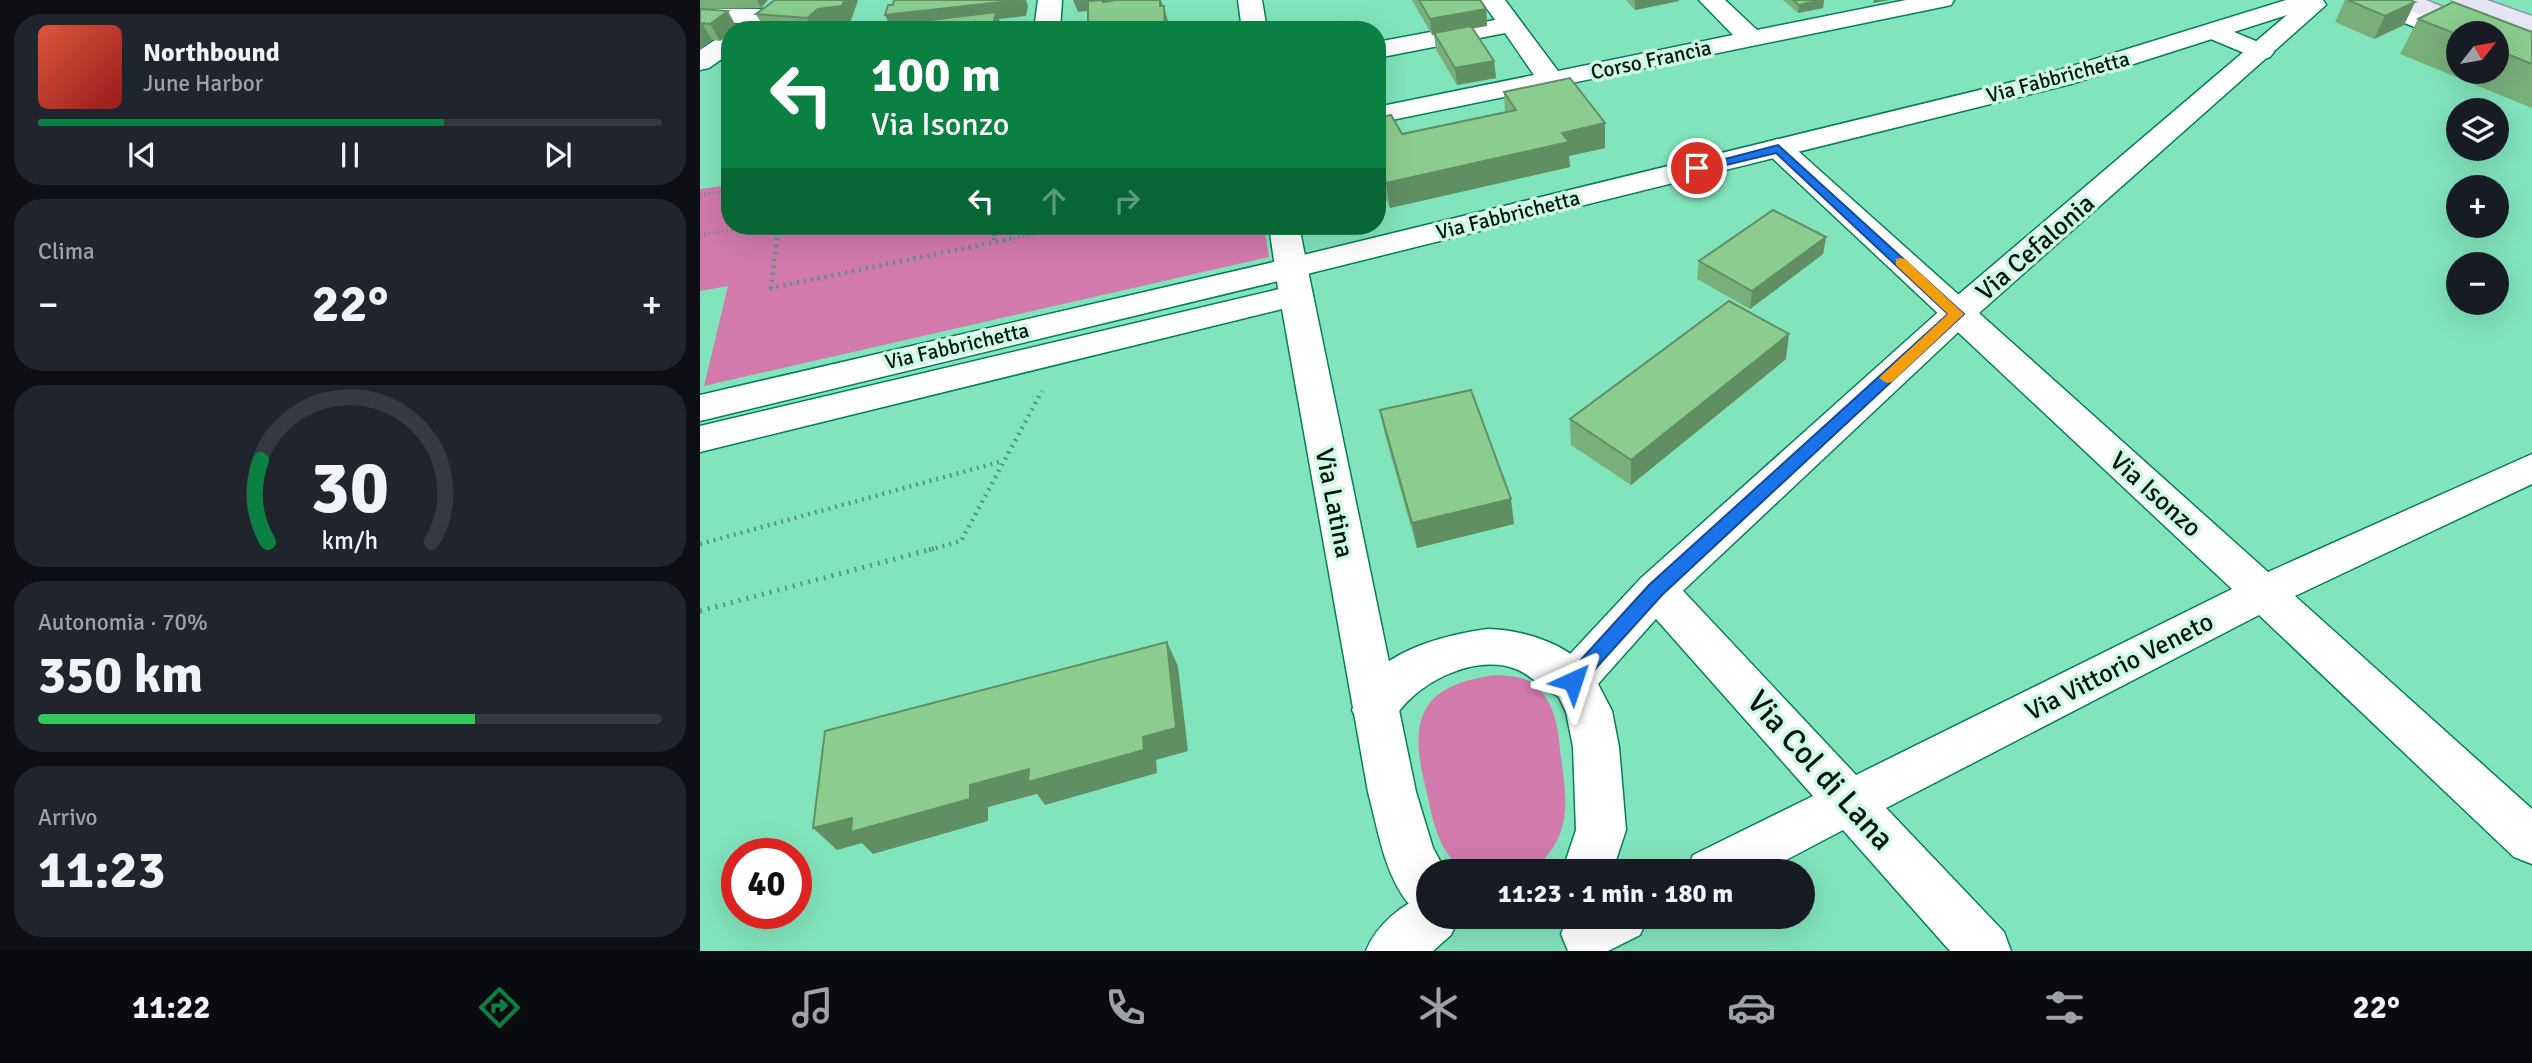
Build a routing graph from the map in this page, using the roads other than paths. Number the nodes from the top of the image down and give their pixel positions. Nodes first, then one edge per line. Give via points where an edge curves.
1 (1050, 0) edge
2 (1250, 0) edge
3 (1493, 0) edge
4 (1711, 0) edge
5 (1942, 0) edge
6 (2311, 0) edge
7 (2319, 0) edge
8 (2368, 0) edge
9 (2405, 0) edge
10 (2464, 0) edge
11 (2487, 0) edge
12 (1857, 8) edge
13 (765, 15) edge
14 (700, 16) edge
15 (1048, 21) edge
16 (1254, 21) edge
17 (2461, 21) edge
18 (2472, 21) edge
19 (2490, 21) edge
20 (2497, 21) edge
21 (1510, 25) junction
22 (2216, 32) junction
23 (1751, 39) junction
24 (721, 47) edge
25 (1386, 48) edge
26 (2261, 51) junction
27 (700, 62) edge
28 (1550, 80) junction
29 (1386, 113) edge
30 (1778, 148) junction
31 (1285, 235) edge
32 (1293, 282) junction
33 (1957, 314) junction
34 (700, 408) edge
35 (700, 439) edge
36 (2532, 468) edge
37 (1656, 590) junction
38 (2265, 592) junction
39 (1573, 681) junction
40 (1375, 710) junction
41 (1851, 802) junction
42 (2532, 841) edge
43 (1591, 859) edge
44 (1737, 859) edge
45 (1416, 868) edge
46 (1419, 929) edge
47 (1392, 951) edge
48 (1985, 951) edge

1 - 15 street
2 - 16 street
3 - 21 street
4 - 23 street, Corso Francia
5 - 12 street, Corso Francia
6 - 22 street, Via Fabbrichetta
7 - 26 street, Via Cefalonia
8 - 17 street
9 - 18 main road
10 - 19 main road
11 - 20 street
12 - 23 street, Corso Francia
13 - 14 street
21 - 25 street
21 - 28 street
22 - 26 street
22 - 30 street, Via Fabbrichetta via 2062,78
23 - 28 street, Corso Francia
24 - 27 street
26 - 33 street, Via Cefalonia
28 - 29 street, Corso Francia
30 - 32 street, Via Fabbrichetta
30 - 33 street, Via Isonzo
31 - 32 street, Via Latina
32 - 34 street, Via Fabbrichetta
32 - 35 street, Via Fabbrichetta
32 - 40 street, Via Latina
33 - 37 street, Via Cefalonia
33 - 38 street, Via Isonzo
36 - 38 street, Via Vittorio Veneto
37 - 39 street, Via Cefalonia
37 - 41 street, Via Col di Lana
38 - 41 street, Via Vittorio Veneto
38 - 42 street, Via Isonzo
39 - 40 street via 1520,651 1462,652 1406,675 1387,689
39 - 43 street via 1589,710 1596,747 1601,830
40 - 45 street, Via Latina
41 - 44 street, Via Vittorio Veneto
41 - 48 street, Via Col di Lana
46 - 47 street

